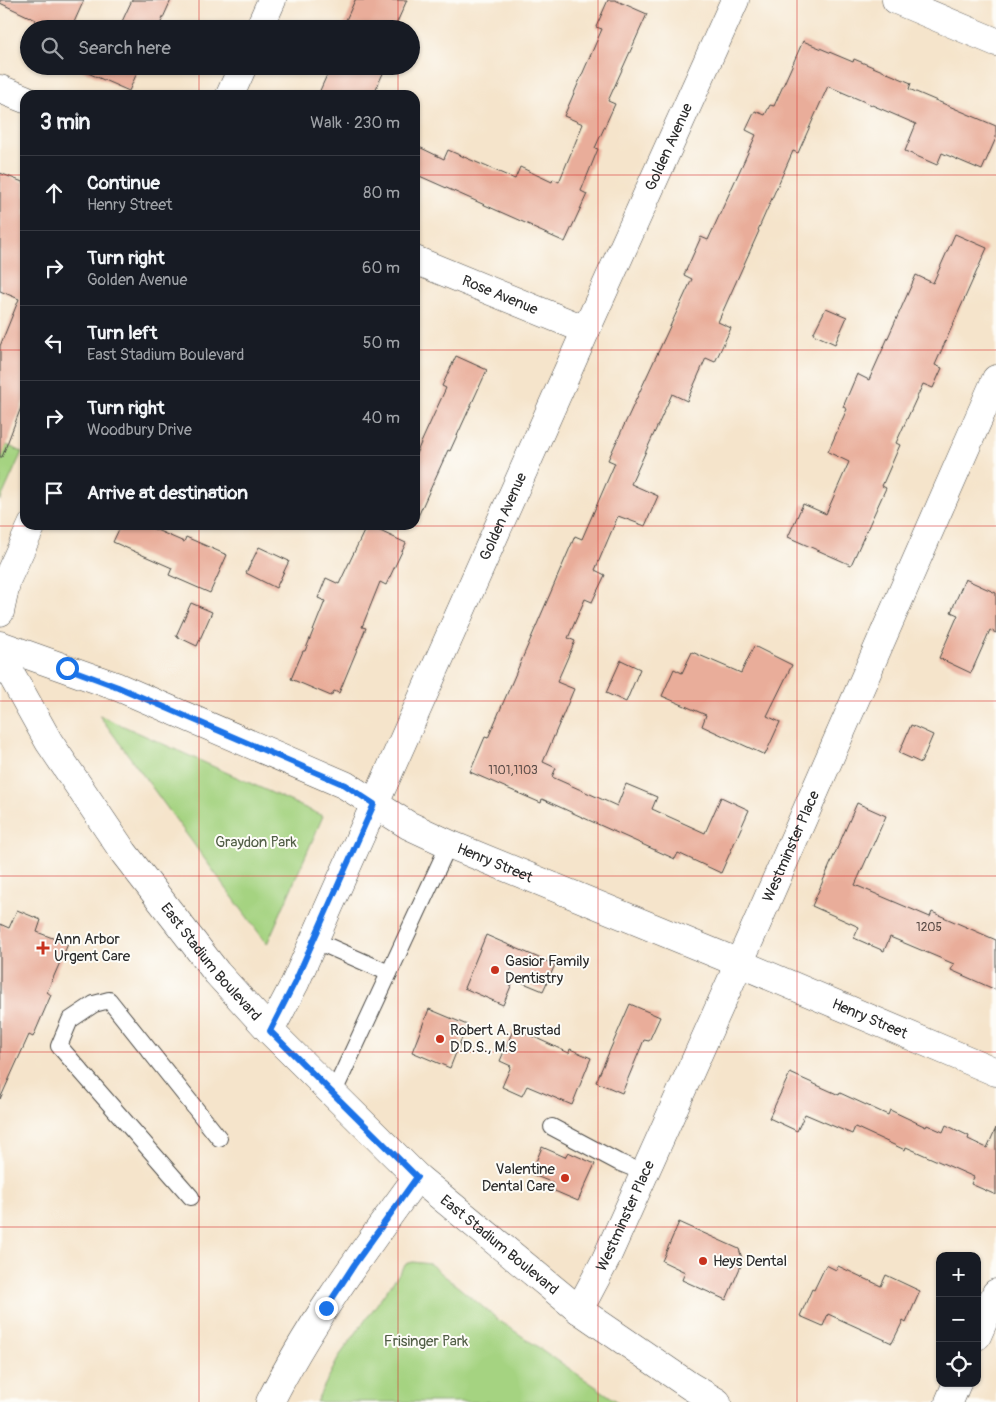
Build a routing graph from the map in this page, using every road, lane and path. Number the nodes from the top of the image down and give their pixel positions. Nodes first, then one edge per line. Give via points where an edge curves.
1 (272, 0) edge
2 (735, 0) edge
3 (896, 0) edge
4 (264, 20) edge
5 (996, 42) edge
6 (238, 75) edge
7 (0, 88) edge
8 (232, 90) edge
9 (20, 97) edge
10 (420, 262) edge
11 (586, 330) junction
12 (995, 384) edge
13 (30, 530) edge
14 (0, 612) edge
15 (0, 645) edge
16 (0, 654) edge
17 (374, 804) junction
18 (449, 844) junction
19 (314, 940) junction
20 (739, 963) junction
21 (389, 973) junction
22 (270, 1031) junction
23 (996, 1072) edge
24 (332, 1094) junction
25 (552, 1127) dead end
26 (219, 1138) dead end
27 (645, 1173) junction
28 (417, 1177) junction
29 (190, 1197) dead end
30 (996, 1293) edge
31 (579, 1310) junction
32 (981, 1327) edge
33 (955, 1387) edge
34 (270, 1402) edge
35 (717, 1402) edge
36 (949, 1402) edge

1 - 4 street
2 - 11 street, Golden Avenue
3 - 5 street
6 - 8 street
7 - 9 street
10 - 11 street, Rose Avenue
11 - 17 street, Golden Avenue
12 - 20 street, Westminster Place
13 - 14 street via 7,579
15 - 17 street, Henry Street via 118,687 345,785
16 - 22 street, East Stadium Boulevard via 49,742 124,853 218,973
17 - 18 street, Henry Street via 408,825
17 - 19 street, Golden Avenue
18 - 20 street, Henry Street
18 - 21 lane
19 - 21 lane
19 - 22 street, Golden Avenue
20 - 23 street, Henry Street
20 - 27 street, Westminster Place
21 - 24 lane
22 - 24 street, East Stadium Boulevard
24 - 28 street, East Stadium Boulevard
25 - 27 lane
26 - 29 lane via 110,1000 94,1004 70,1020 59,1046
27 - 31 street, Westminster Place
28 - 31 street, East Stadium Boulevard
28 - 34 street via 354,1265
30 - 32 street
31 - 35 street, East Stadium Boulevard
33 - 36 street

